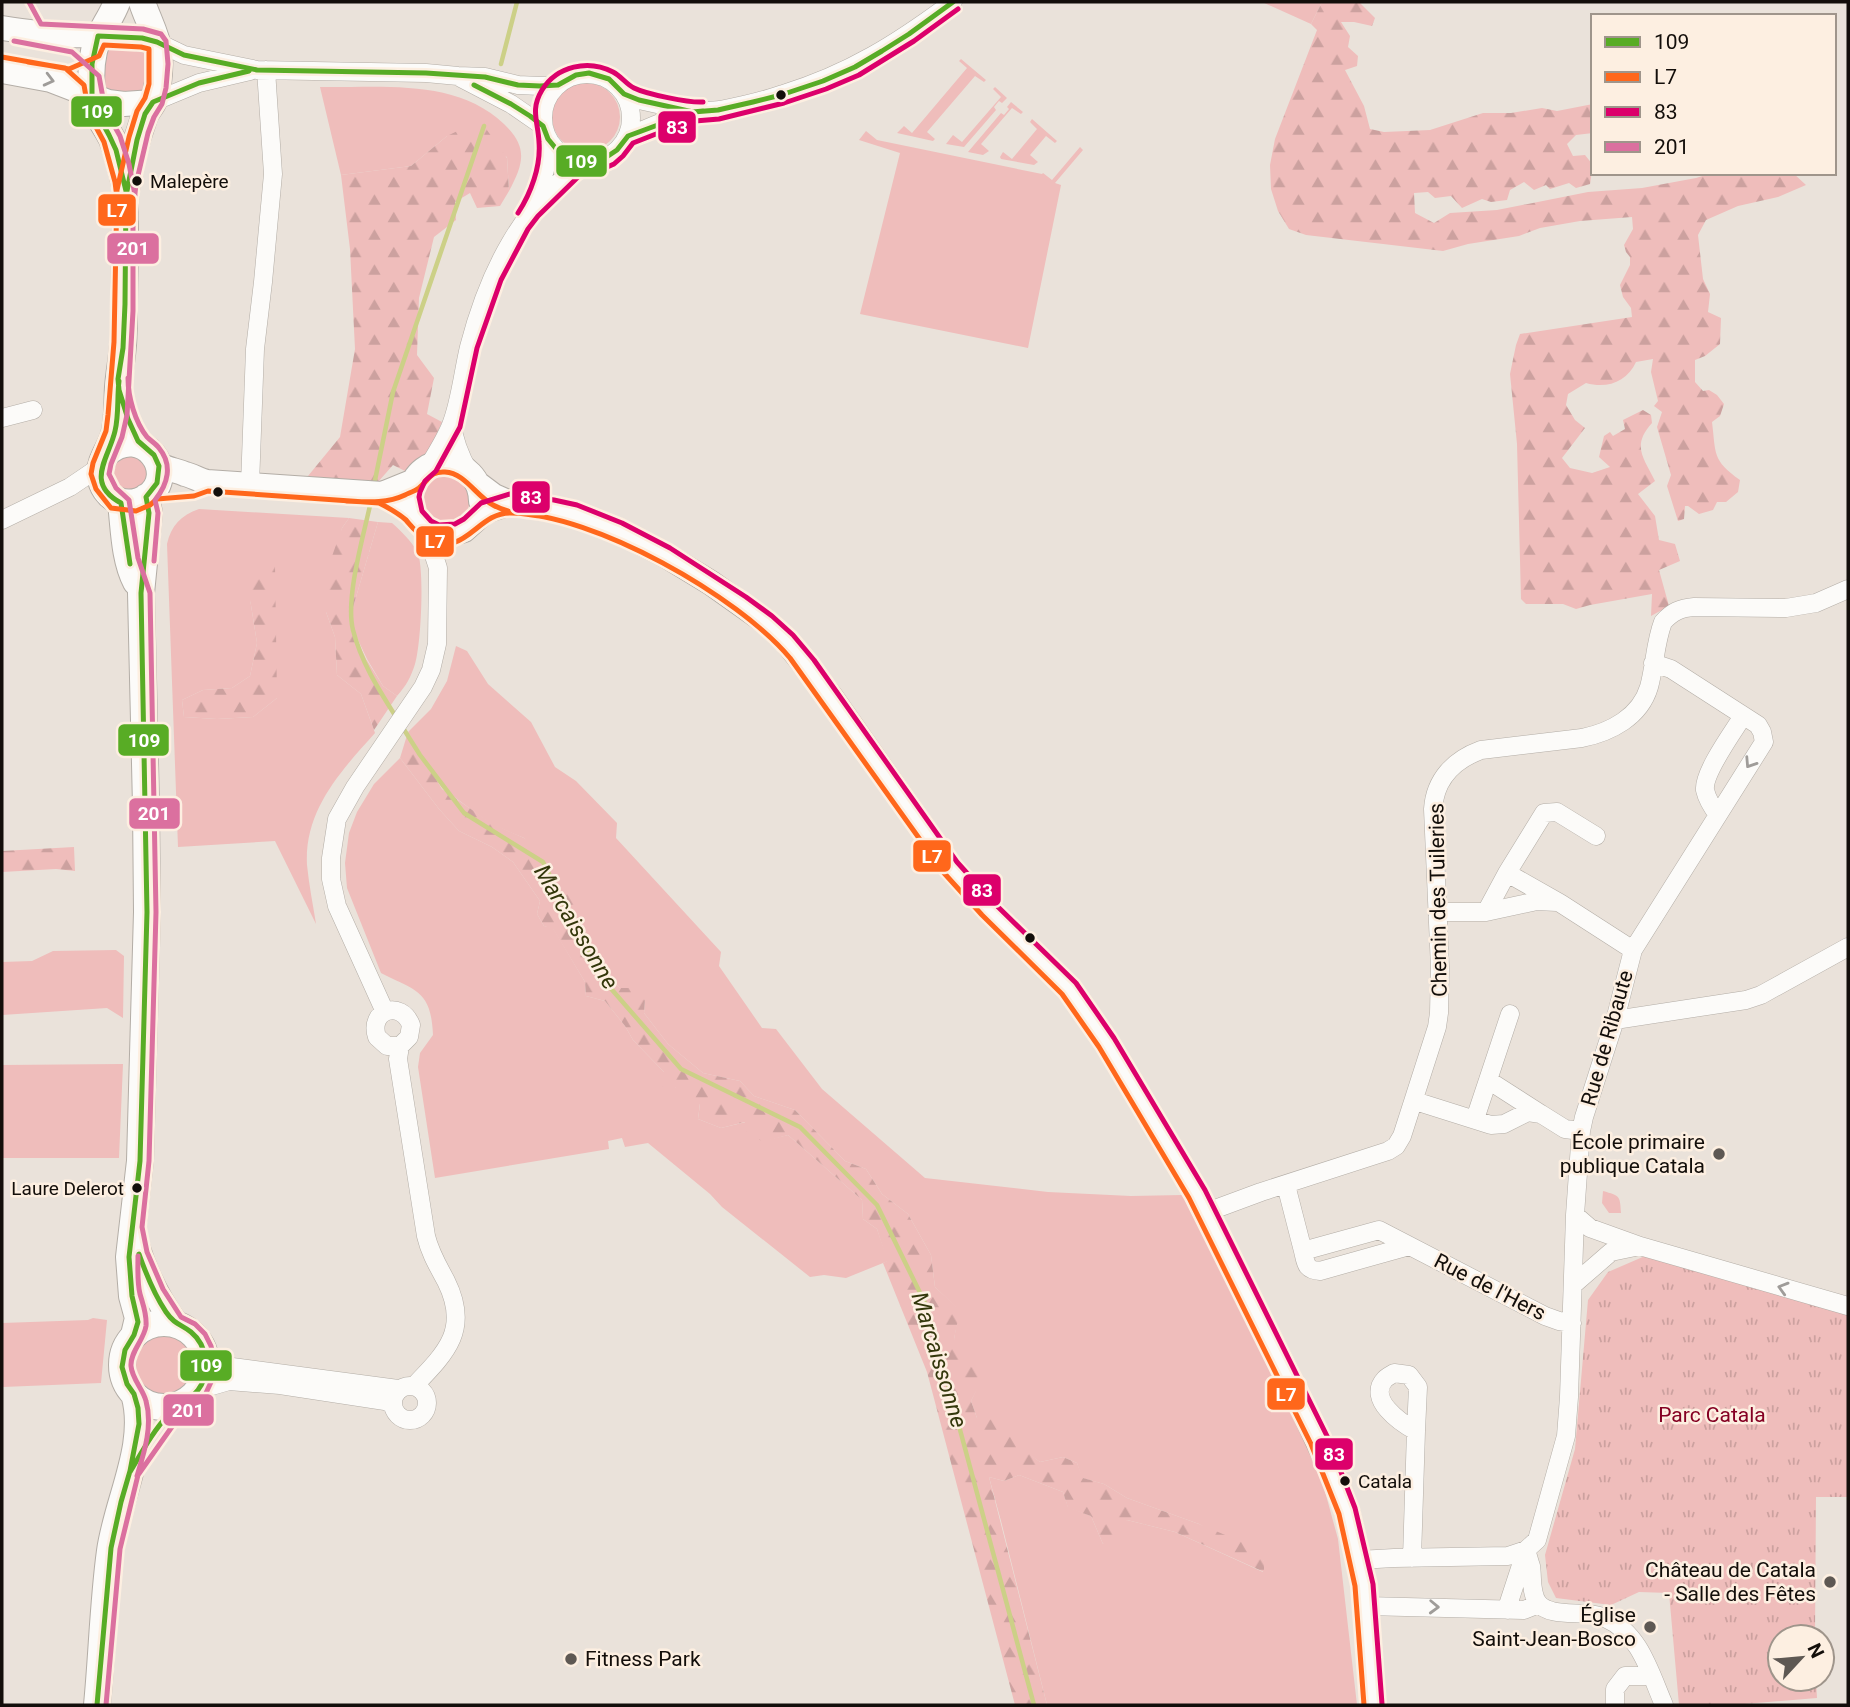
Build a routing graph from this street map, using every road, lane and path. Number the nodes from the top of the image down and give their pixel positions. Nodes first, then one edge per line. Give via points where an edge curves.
1 (117, 2) edge
2 (142, 2) edge
3 (953, 2) edge
4 (2, 28) edge
5 (99, 36) junction
6 (157, 42) junction
7 (261, 70) junction
8 (2, 71) edge
9 (458, 76) junction
10 (558, 85) junction
11 (624, 94) junction
12 (93, 97) junction
13 (153, 102) junction
14 (693, 112) junction
15 (546, 133) junction
16 (628, 136) junction
17 (585, 162) junction
18 (126, 191) junction
19 (531, 210) junction
20 (118, 388) junction
21 (33, 411) dead end
22 (2, 418) edge
23 (452, 424) junction
24 (150, 454) junction
25 (104, 459) junction
26 (421, 474) junction
27 (474, 478) junction
28 (207, 482) junction
29 (250, 485) junction
30 (70, 487) junction
31 (382, 494) junction
32 (132, 496) junction
33 (510, 503) junction
34 (2, 520) edge
35 (419, 522) junction
36 (470, 524) junction
37 (438, 568) junction
38 (1848, 589) edge
39 (1653, 663) junction
40 (1743, 716) junction
41 (1717, 815) junction
42 (1596, 836) dead end
43 (1507, 873) junction
44 (1560, 903) junction
45 (1437, 912) junction
46 (1486, 912) junction
47 (1848, 947) edge
48 (1633, 950) junction
49 (385, 1012) junction
50 (1510, 1014) dead end
51 (1615, 1020) junction
52 (400, 1046) junction
53 (1488, 1080) junction
54 (1415, 1101) junction
55 (1541, 1114) junction
56 (1475, 1119) junction
57 (1581, 1131) junction
58 (1286, 1185) junction
59 (1202, 1203) junction
60 (1576, 1215) junction
61 (133, 1227) junction
62 (1640, 1246) junction
63 (1573, 1285) junction
64 (1848, 1306) edge
65 (175, 1324) junction
66 (1572, 1324) junction
67 (134, 1335) junction
68 (204, 1349) junction
69 (401, 1393) junction
70 (134, 1394) junction
71 (189, 1397) junction
72 (1416, 1431) dead end
73 (130, 1471) junction
74 (1526, 1550) junction
75 (1412, 1558) junction
76 (1359, 1560) junction
77 (1539, 1604) junction
78 (1366, 1606) junction
79 (1508, 1610) junction
80 (1651, 1676) junction
81 (97, 1705) edge
82 (1373, 1705) edge
83 (1615, 1705) edge
84 (1664, 1705) edge

1 - 5 main road
2 - 6 main road
3 - 14 street via 855,67 823,81 753,102
4 - 5 street
5 - 6 street
5 - 12 main road via 92,65
6 - 7 street via 184,55
6 - 13 main road via 158,85
7 - 9 street
7 - 13 street via 199,83
7 - 29 street via 273,174 255,349
8 -> 12 street via 51,80
9 - 10 street via 518,85
9 - 15 street via 511,104
10 - 11 street via 576,75 596,74
10 - 15 street via 544,108
11 - 14 street
11 - 16 street via 631,110
12 - 13 street via 124,104
12 - 18 main road via 112,139
13 - 18 main road via 141,127
14 - 16 street
15 - 17 street via 564,156
15 - 19 street via 545,170
16 - 17 street via 610,156
17 - 19 street
18 - 20 main road via 124,342
19 - 23 street via 493,276 469,346
20 - 24 main road via 128,418
20 - 25 main road via 115,433
21 - 22 street
23 - 26 street
23 - 27 street via 460,457
24 - 25 main road via 132,442 122,443
24 - 28 street via 167,469
24 - 32 main road via 160,473 158,483
25 - 30 street
25 - 32 main road via 103,484
26 - 27 street via 435,464 449,463 463,467
26 - 31 street
26 - 35 street via 410,498
27 - 33 street
27 - 36 street via 481,505
28 - 29 street
28 - 32 street
29 - 31 street
30 - 32 street
30 - 34 street
31 - 35 street
32 - 61 main road via 124,532 132,574 141,593 147,912 140,1161
33 - 36 street via 485,511
33 - 59 street via 575,514 619,531 711,583 786,641 950,867 1069,988
35 - 36 street via 444,535
35 - 37 street
36 - 37 street via 452,541
37 - 49 street via 437,644 431,670 337,819 331,858 341,916
38 - 39 street, Chemin des Tuileries via 1816,603 1786,608 1681,608 1663,622
39 - 40 street, Rue de Ribaute via 1671,669
39 - 45 street, Chemin des Tuileries via 1644,699 1607,731 1481,750 1447,772 1434,799
40 - 41 street via 1707,775 1705,789
40 -> 41 street, Rue de Ribaute via 1758,725 1764,742
41 - 48 street, Rue de Ribaute
42 - 43 street via 1557,812 1544,813
43 - 44 street
43 - 46 street
44 - 46 street via 1537,901
44 - 48 street
45 - 46 street
45 - 54 street, Chemin des Tuileries via 1439,1013
47 - 51 street via 1746,1000
48 - 51 street, Rue de Ribaute
49 - 52 street via 375,1025 377,1037 387,1046
49 - 52 street via 398,1011 409,1019 409,1037
50 - 53 street
51 - 57 street, Rue de Ribaute
52 - 69 street via 398,1059 426,1236 453,1296 457,1319 451,1343 435,1364
53 - 55 street
53 - 56 street
54 - 56 street
54 - 58 street, Chemin des Tuileries via 1402,1136 1388,1152
55 - 56 street via 1528,1112 1491,1125
55 - 57 street via 1565,1129
57 - 60 street, Rue de Ribaute
58 - 59 street, Chemin des Tuileries
58 - 66 street, Rue de l'Hers via 1303,1251 1379,1230 1545,1316
59 - 76 street via 1319,1440 1347,1511
60 - 62 street via 1590,1228
60 - 63 street, Rue de Ribaute
61 - 65 main road via 149,1281
61 - 67 main road via 129,1272 138,1318
62 - 63 street via 1611,1252
64 -> 62 street
63 - 66 street, Rue de Ribaute
65 - 67 main road via 153,1324
65 - 68 main road via 190,1331
66 - 74 street, Rue de Ribaute via 1566,1436 1537,1540
67 - 70 main road via 122,1361
68 - 69 street via 232,1367
68 - 71 main road via 206,1370
69 - 71 street via 385,1401 229,1381
70 - 71 main road via 150,1404 170,1406
70 - 73 main road via 139,1424
71 - 73 main road via 157,1430
72 - 75 street
73 - 81 main road via 111,1548
74 - 75 street via 1508,1556
74 - 77 street
74 - 79 street, Rue de Ribaute
75 - 76 street
76 - 78 street
77 - 79 street
77 - 80 street via 1551,1611 1607,1618 1636,1643
78 -> 79 street
78 - 82 street
80 - 83 street via 1625,1676 1615,1689
80 - 84 street

